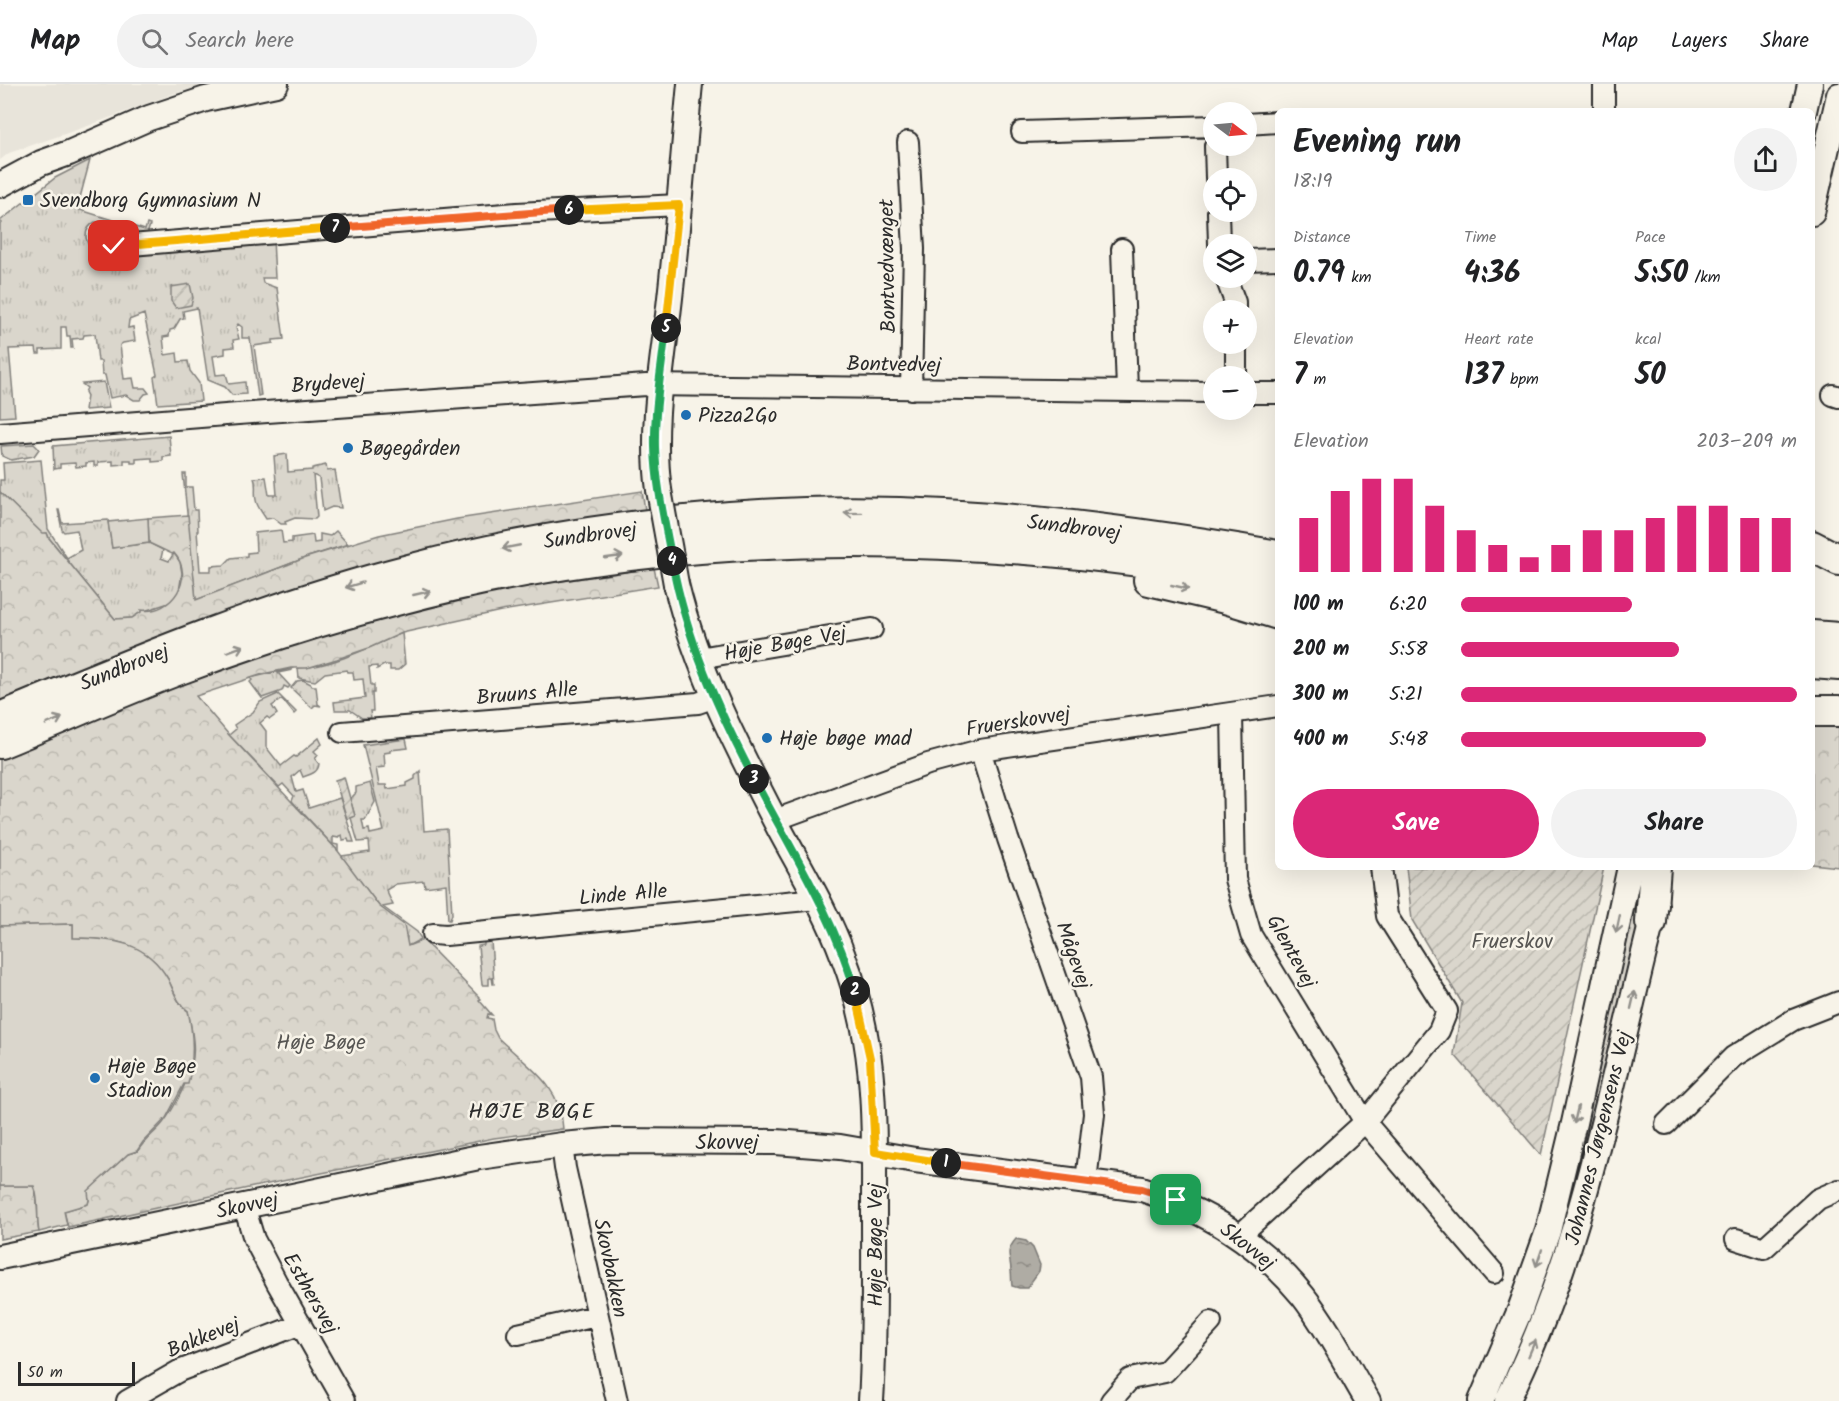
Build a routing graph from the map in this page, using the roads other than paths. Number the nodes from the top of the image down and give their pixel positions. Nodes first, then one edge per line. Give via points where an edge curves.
1 (276, 84) edge
2 (690, 84) edge
3 (1604, 84) edge
4 (1810, 84) edge
5 (1839, 95) edge
6 (1604, 108) edge
7 (1805, 108) edge
8 (1275, 122) edge
9 (1257, 123) edge
10 (1203, 126) edge
11 (1022, 132) dead end
12 (908, 142) dead end
13 (69, 153) junction
14 (0, 185) edge
15 (0, 198) edge
16 (1815, 200) edge
17 (679, 205) junction
18 (101, 238) dead end
19 (1122, 249) dead end
20 (1275, 259) edge
21 (1257, 260) edge
22 (660, 386) junction
23 (911, 389) junction
24 (1127, 390) junction
25 (1203, 392) edge
26 (1257, 393) edge
27 (1275, 393) edge
28 (0, 433) edge
29 (912, 513) junction
30 (1275, 536) edge
31 (704, 547) junction
32 (1815, 548) edge
33 (1275, 556) edge
34 (1839, 560) edge
35 (1275, 583) edge
36 (1275, 613) edge
37 (872, 629) dead end
38 (1815, 636) edge
39 (1839, 638) edge
40 (699, 658) junction
41 (1815, 663) edge
42 (1839, 665) edge
43 (715, 697) junction
44 (1275, 706) edge
45 (1815, 711) edge
46 (1839, 711) edge
47 (1232, 713) junction
48 (0, 718) edge
49 (342, 732) dead end
50 (0, 743) edge
51 (980, 750) junction
52 (775, 820) junction
53 (1381, 870) edge
54 (1629, 870) edge
55 (1655, 870) edge
56 (1664, 870) edge
57 (818, 899) junction
58 (1651, 922) junction
59 (433, 934) dead end
60 (1839, 1002) edge
61 (1365, 1122) junction
62 (1666, 1124) dead end
63 (562, 1144) junction
64 (875, 1152) junction
65 (1086, 1181) junction
66 (1839, 1190) edge
67 (244, 1206) junction
68 (1240, 1235) junction
69 (1736, 1239) dead end
70 (0, 1257) edge
71 (1494, 1273) dead end
72 (596, 1316) junction
73 (1211, 1322) dead end
74 (301, 1324) junction
75 (518, 1334) dead end
76 (127, 1401) edge
77 (344, 1401) edge
78 (617, 1401) edge
79 (871, 1401) edge
80 (1111, 1401) edge
81 (1368, 1401) edge
82 (1481, 1401) edge
83 (1507, 1401) edge

1 - 13 street via 206,99 149,118
2 - 17 street, Høje Bøge Vej
3 - 6 street
4 - 7 street
5 - 16 street
8 - 9 street
10 - 11 street
12 - 23 street, Bontvedvænget via 914,249
13 - 14 street
13 - 15 street
17 - 18 street via 507,214 120,246
17 - 22 street, Høje Bøge Vej
19 - 24 street
20 - 21 street
22 - 23 street, Bontvedvej
22 - 28 street, Brydevej via 609,386
22 - 40 street, Høje Bøge Vej, bridge via 655,435 659,490 676,584
23 - 24 street, Bontvedvej
24 - 25 street, Bontvedvej
26 - 27 street
29 - 30 main road via 1027,511
29 - 33 main road, Sundbrovej via 1045,523
29 -> 48 main road, Sundbrovej via 786,514 689,522 569,537 446,560 261,615
31 - 35 main road, Sundbrovej via 872,540 971,544 1106,556
31 -> 36 main road via 972,556 1035,562 1148,580
50 -> 31 main road, Sundbrovej via 186,666 397,599 578,562
32 - 34 main road
37 - 40 street, Høje Bøge Vej
38 - 39 main road
40 - 43 street, Høje Bøge Vej
41 - 42 main road
43 - 49 street, Bruuns Alle via 698,703
43 - 52 street, Høje Bøge Vej
44 - 47 street, Fruerskovvej
45 - 46 main road
47 - 51 street, Fruerskovvej
47 - 61 street, Glentevej via 1235,879 1251,935
51 - 52 street, Fruerskovvej via 928,764
51 - 65 street, Mågevej via 1091,1077 1094,1114
52 - 57 street, Høje Bøge Vej
53 - 61 street via 1387,916 1447,1011 1439,1031
54 -> 82 street, Johannes Jørgensens Vej via 1548,1231 1524,1301
55 - 58 main road
56 - 58 street, Johannes Jørgensens Vej
57 - 59 street, Linde Alle
57 - 64 street, Høje Bøge Vej via 845,962 866,1036
83 -> 58 street, Johannes Jørgensens Vej via 1548,1307 1580,1216
60 - 62 street via 1793,1020 1733,1057
61 - 68 street
61 - 71 street, Glentevej
63 - 64 street, Skovvej via 776,1142
63 - 67 street, Skovvej via 479,1156
63 - 72 street, Skovbakken
64 - 65 street, Skovvej
64 - 79 street, Høje Bøge Vej
65 - 68 street, Skovvej via 1142,1189 1176,1200
66 - 69 street via 1818,1199 1764,1248
67 - 70 street, Skovvej
67 - 74 street, Esthersvej via 254,1239
68 - 81 street, Skovvej via 1274,1264 1303,1297
72 - 75 street
72 - 78 street, Skovbakken
73 - 80 street via 1165,1372 1130,1379
74 - 76 street, Bakkevej via 179,1371
74 - 77 street, Esthersvej

